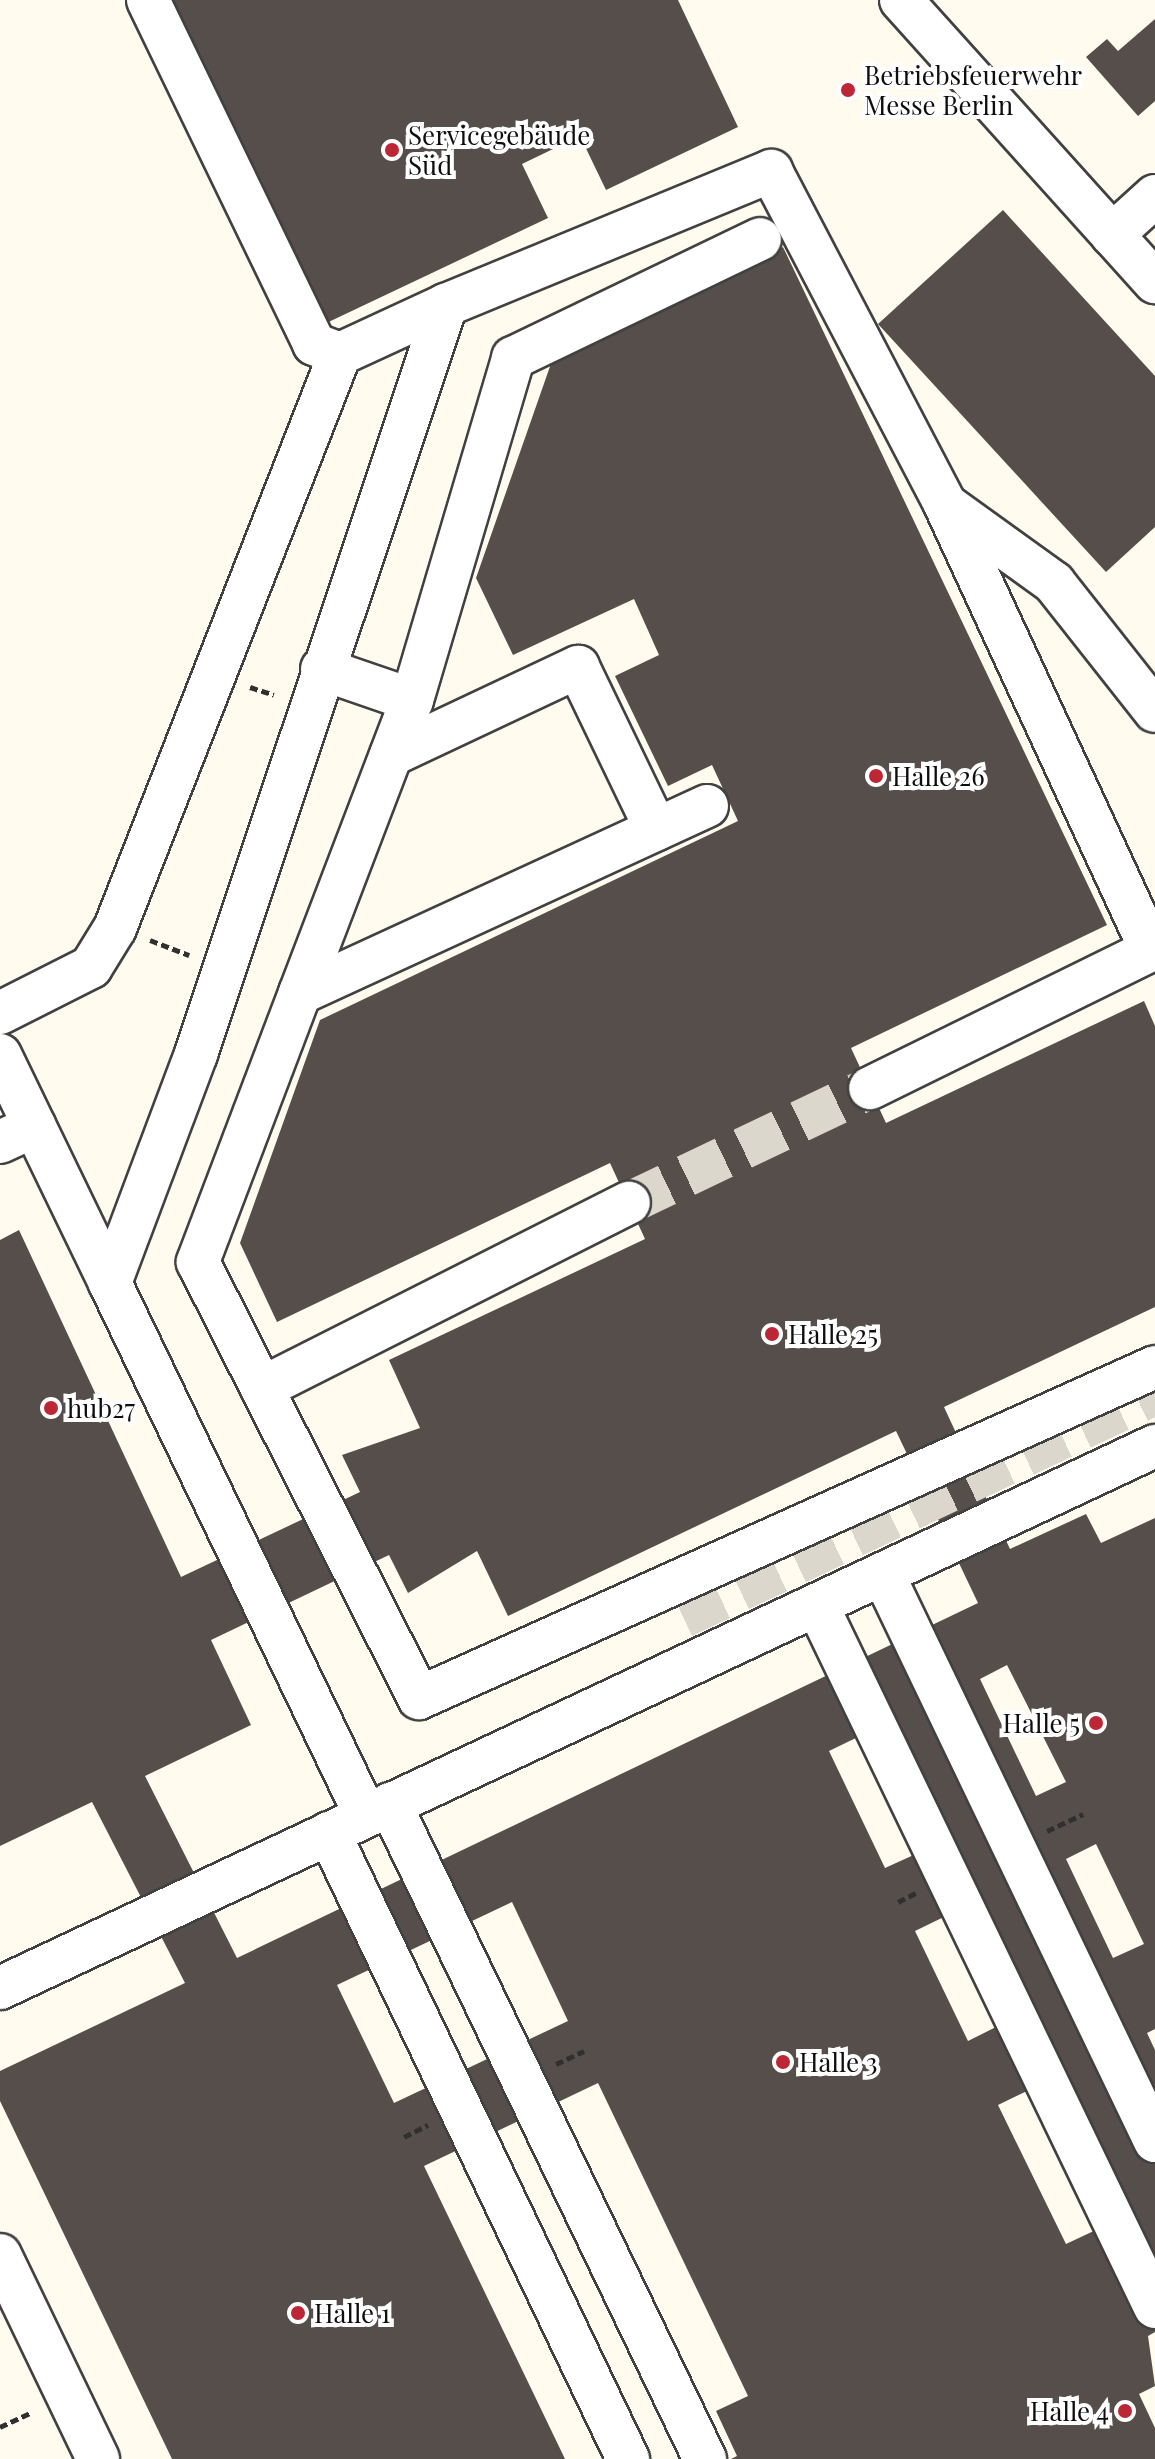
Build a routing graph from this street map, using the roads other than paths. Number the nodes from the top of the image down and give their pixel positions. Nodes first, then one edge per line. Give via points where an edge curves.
1 (148, 0) edge
2 (901, 0) edge
3 (1155, 196) edge
4 (1112, 235) junction
5 (760, 239) dead end
6 (1155, 282) edge
7 (446, 305) junction
8 (340, 354) junction
9 (945, 504) junction
10 (322, 669) junction
11 (412, 700) junction
12 (1155, 711) edge
13 (391, 755) junction
14 (707, 806) dead end
15 (656, 829) junction
16 (300, 993) junction
17 (0, 1013) edge
18 (0, 1055) edge
19 (870, 1088) tunnel mouth
20 (17, 1134) edge
21 (629, 1203) tunnel mouth
22 (110, 1283) junction
23 (1153, 1365) edge
24 (262, 1388) junction
25 (1155, 1446) edge
26 (883, 1574) junction
27 (817, 1605) junction
28 (378, 1810) junction
29 (329, 1833) junction
30 (0, 1988) edge
31 (1155, 2141) edge
32 (0, 2255) edge
33 (1155, 2307) edge
34 (98, 2459) edge
35 (628, 2459) edge
36 (705, 2459) edge

1 - 8 street via 314,344
2 - 4 street
3 - 4 street
4 - 6 street
5 - 11 street via 513,358
7 - 8 street
7 - 9 street via 771,171
7 - 10 street
8 - 17 street via 115,928 91,967
9 - 12 street via 1054,583
9 - 19 street via 1151,950
10 - 11 street
10 - 22 street via 196,1054
11 - 13 street
13 - 15 street via 578,667
13 - 16 street
14 - 15 street
15 - 16 street
16 - 24 street via 198,1262
18 - 20 street
20 - 22 street
21 - 24 street
22 - 28 street
23 - 24 street via 419,1698
25 - 26 street
26 - 27 street
26 - 31 street
27 - 28 street
27 - 33 street
28 - 29 street
28 - 36 street
29 - 30 street
29 - 35 street
32 - 34 street

